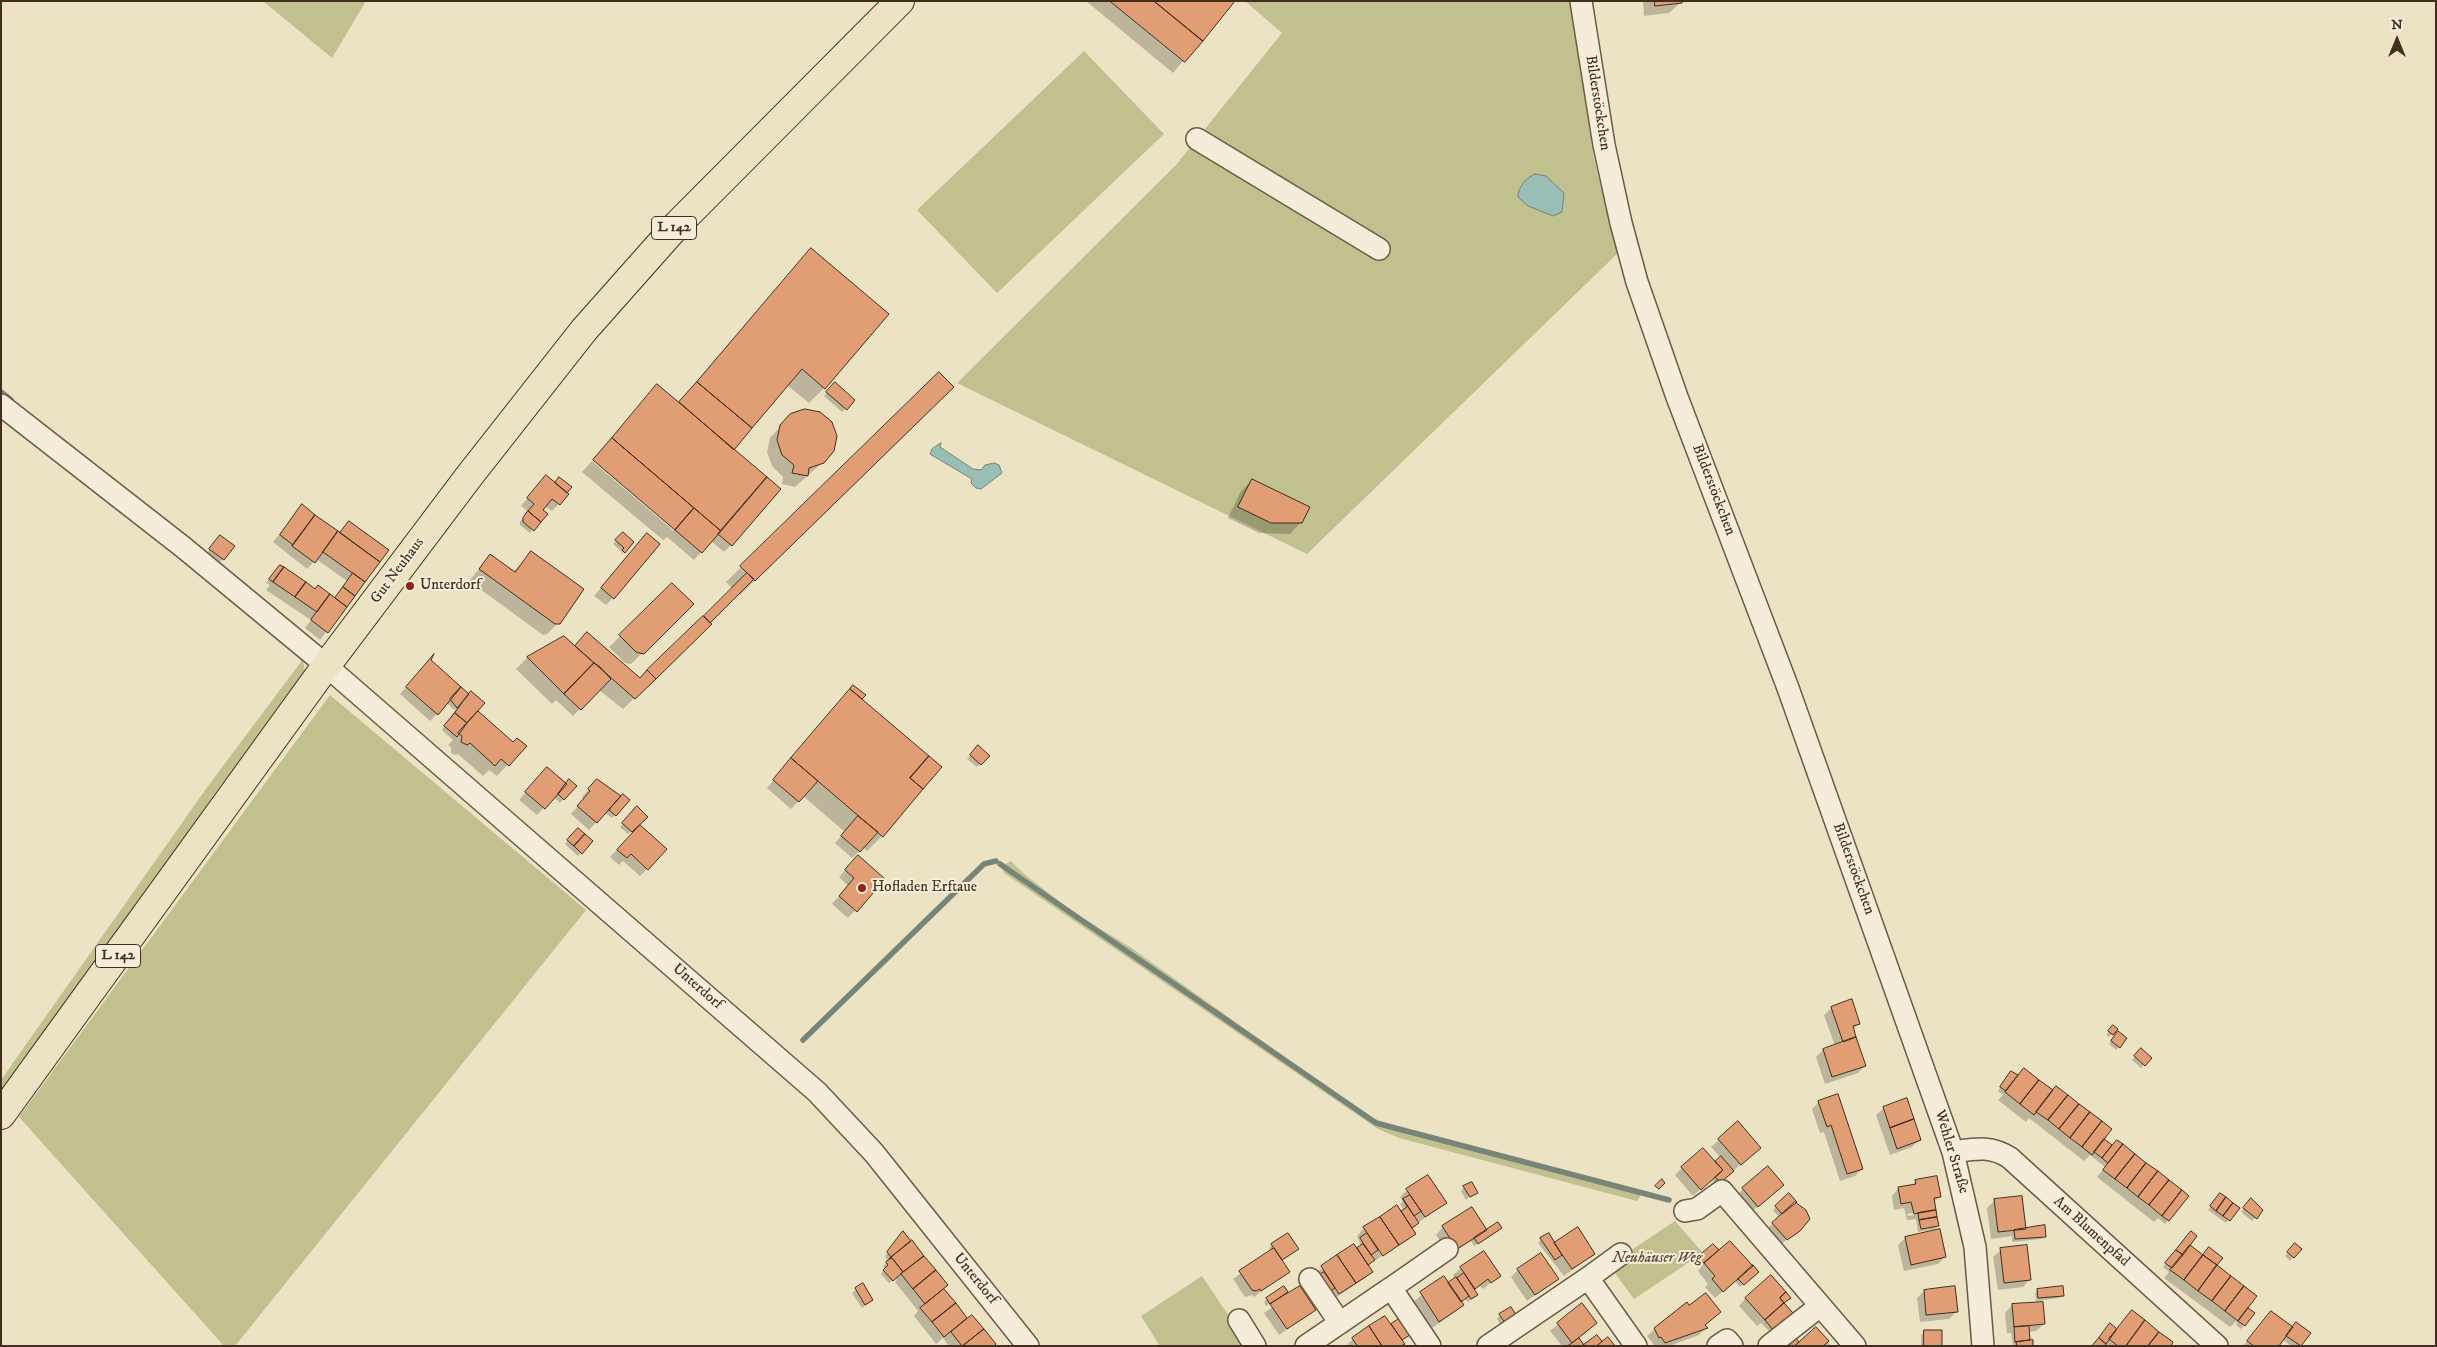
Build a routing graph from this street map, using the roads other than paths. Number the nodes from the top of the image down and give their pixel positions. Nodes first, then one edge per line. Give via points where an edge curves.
1 (900, 1) edge
2 (1581, 1) edge
3 (1197, 139) dead end
4 (1379, 249) dead end
5 (1, 405) edge
6 (326, 666) junction
7 (1888, 966) joint
8 (1, 1115) edge
9 (1953, 1152) junction
10 (1685, 1211) dead end
11 (1447, 1249) dead end
12 (1620, 1254) dead end
13 (1588, 1278) junction
14 (1310, 1280) dead end
15 (1391, 1288) junction
16 (1820, 1306) junction
17 (1239, 1320) dead end
18 (1340, 1323) junction
19 (1028, 1346) edge
20 (1255, 1346) edge
21 (1306, 1346) edge
22 (1430, 1346) edge
23 (1488, 1346) edge
24 (1636, 1346) edge
25 (1718, 1346) edge
26 (1732, 1346) edge
27 (1768, 1346) edge
28 (1855, 1346) edge
29 (1983, 1346) edge
30 (2217, 1346) edge

1 - 6 main road, Gut Neuhaus / L 142 via 639,267 578,337
2 - 7 street, Bilderstöckchen via 1607,162 1637,282
3 - 4 street
5 - 6 street, Unterdorf via 182,547
6 - 8 main road, L 142
6 - 19 street, Unterdorf via 817,1092 868,1146
7 - 9 street, Wehler Straße
9 - 29 street, Wehler Straße via 1975,1247
9 - 30 street, Am Blumenpfad via 1987,1148 2010,1158
10 - 16 street via 1697,1209 1722,1191
11 - 15 street
12 - 13 street
13 - 23 street
13 - 24 street
14 - 18 street
15 - 18 street
15 - 22 street
16 - 27 street
16 - 28 street
17 - 20 street
18 - 21 street
25 - 26 street via 1727,1340

